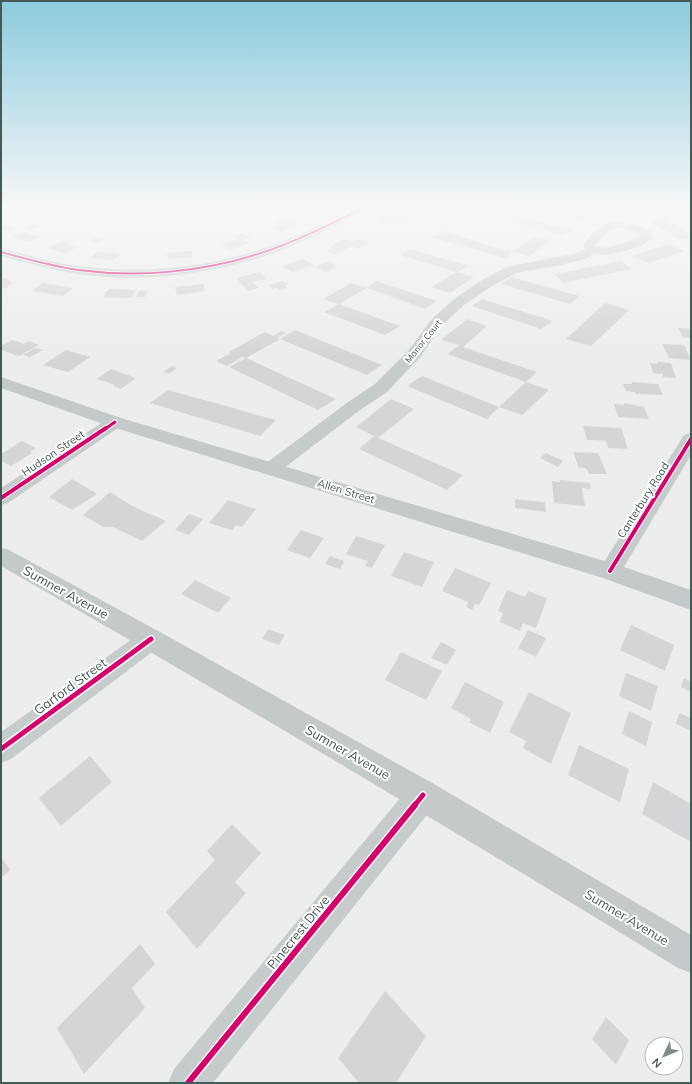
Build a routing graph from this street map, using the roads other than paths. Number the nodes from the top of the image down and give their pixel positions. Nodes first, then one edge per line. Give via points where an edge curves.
1 (12, 257) edge
2 (249, 257) edge
3 (579, 257) edge
4 (1, 382) edge
5 (115, 422) junction
6 (691, 439) edge
7 (272, 468) junction
8 (1, 498) edge
9 (1, 556) edge
10 (610, 570) junction
11 (691, 600) edge
12 (151, 639) junction
13 (1, 749) edge
14 (423, 795) junction
15 (691, 955) edge
16 (188, 1083) edge

1 - 2 street via 101,272 147,272 231,262
3 - 7 street, Manor Court via 512,270 459,302 436,323 415,353 381,388
4 - 5 main road, Allen Street
5 - 7 main road, Allen Street
5 - 8 street, Hudson Street
6 - 10 street, Canterbury Road
7 - 10 main road, Allen Street
9 - 12 main road, Sumner Avenue
10 - 11 main road, Allen Street
12 - 13 street, Garford Street
12 - 14 main road, Sumner Avenue
14 - 15 main road, Sumner Avenue
14 - 16 street, Pinecrest Drive

